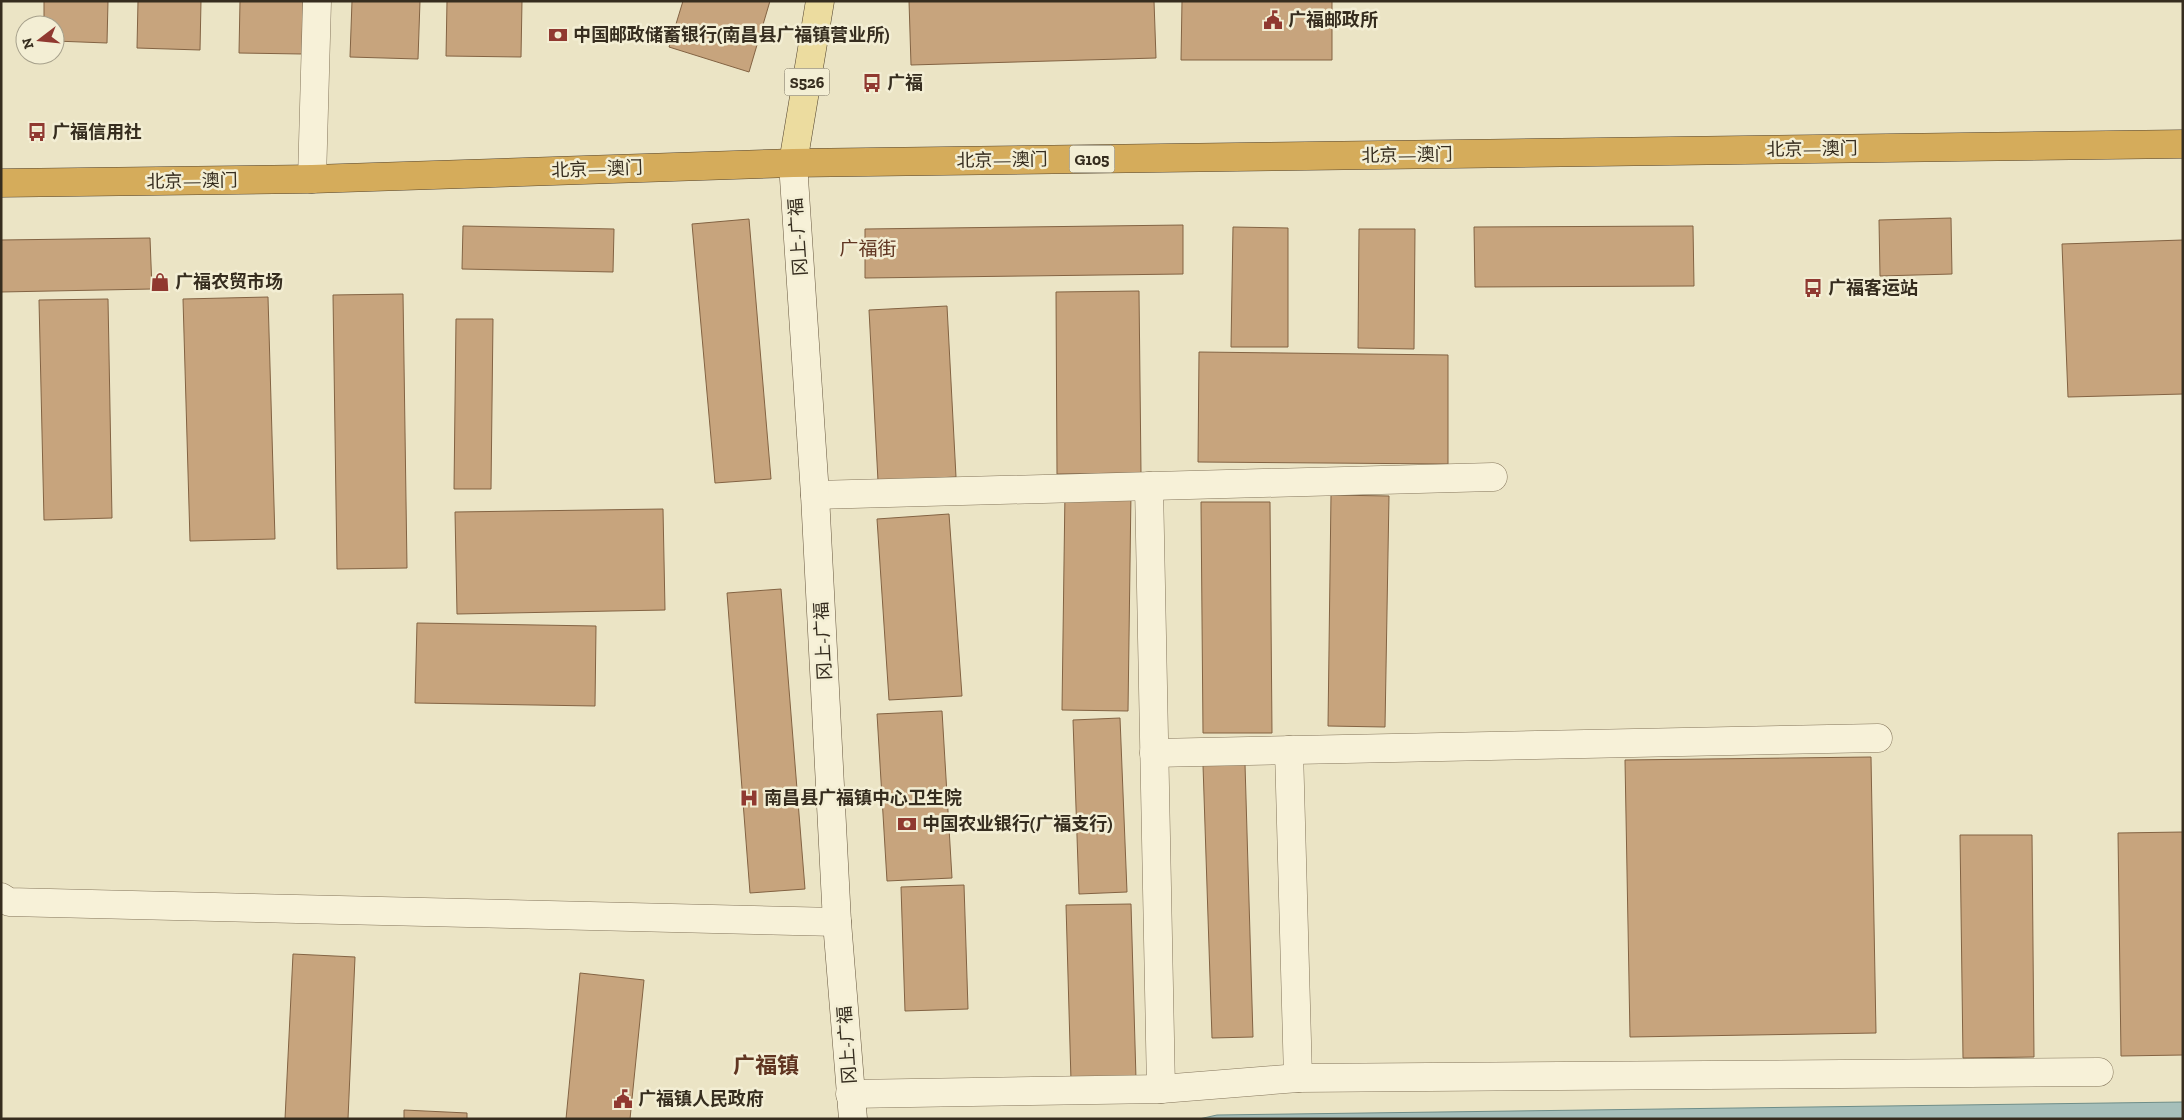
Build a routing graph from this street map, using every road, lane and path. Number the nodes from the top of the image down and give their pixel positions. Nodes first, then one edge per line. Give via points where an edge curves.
1 (317, 1) edge
2 (820, 1) edge
3 (2183, 144) edge
4 (793, 163) junction
5 (312, 179) junction
6 (1, 183) edge
7 (1493, 477) dead end
8 (1149, 486) junction
9 (815, 494) junction
10 (1878, 738) dead end
11 (1289, 750) junction
12 (1154, 753) junction
13 (1, 897) edge
14 (837, 922) junction
15 (2099, 1072) dead end
16 (1298, 1078) junction
17 (1161, 1088) junction
18 (852, 1106) edge

1 - 5 street
2 - 4 main road, S526
3 - 4 highway, 北京—澳门 / G105
4 - 5 highway, 北京—澳门 / G105
4 - 9 street, 冈上-广福
5 - 6 highway, 北京—澳门 / G105
7 - 8 street
8 - 9 street
8 - 12 street
9 - 14 street, 冈上-广福
10 - 11 street
11 - 12 street
11 - 16 street
12 - 17 street
13 - 14 street via 9,902
14 - 18 street, 冈上-广福
15 - 16 street
16 - 17 street
17 - 18 street

